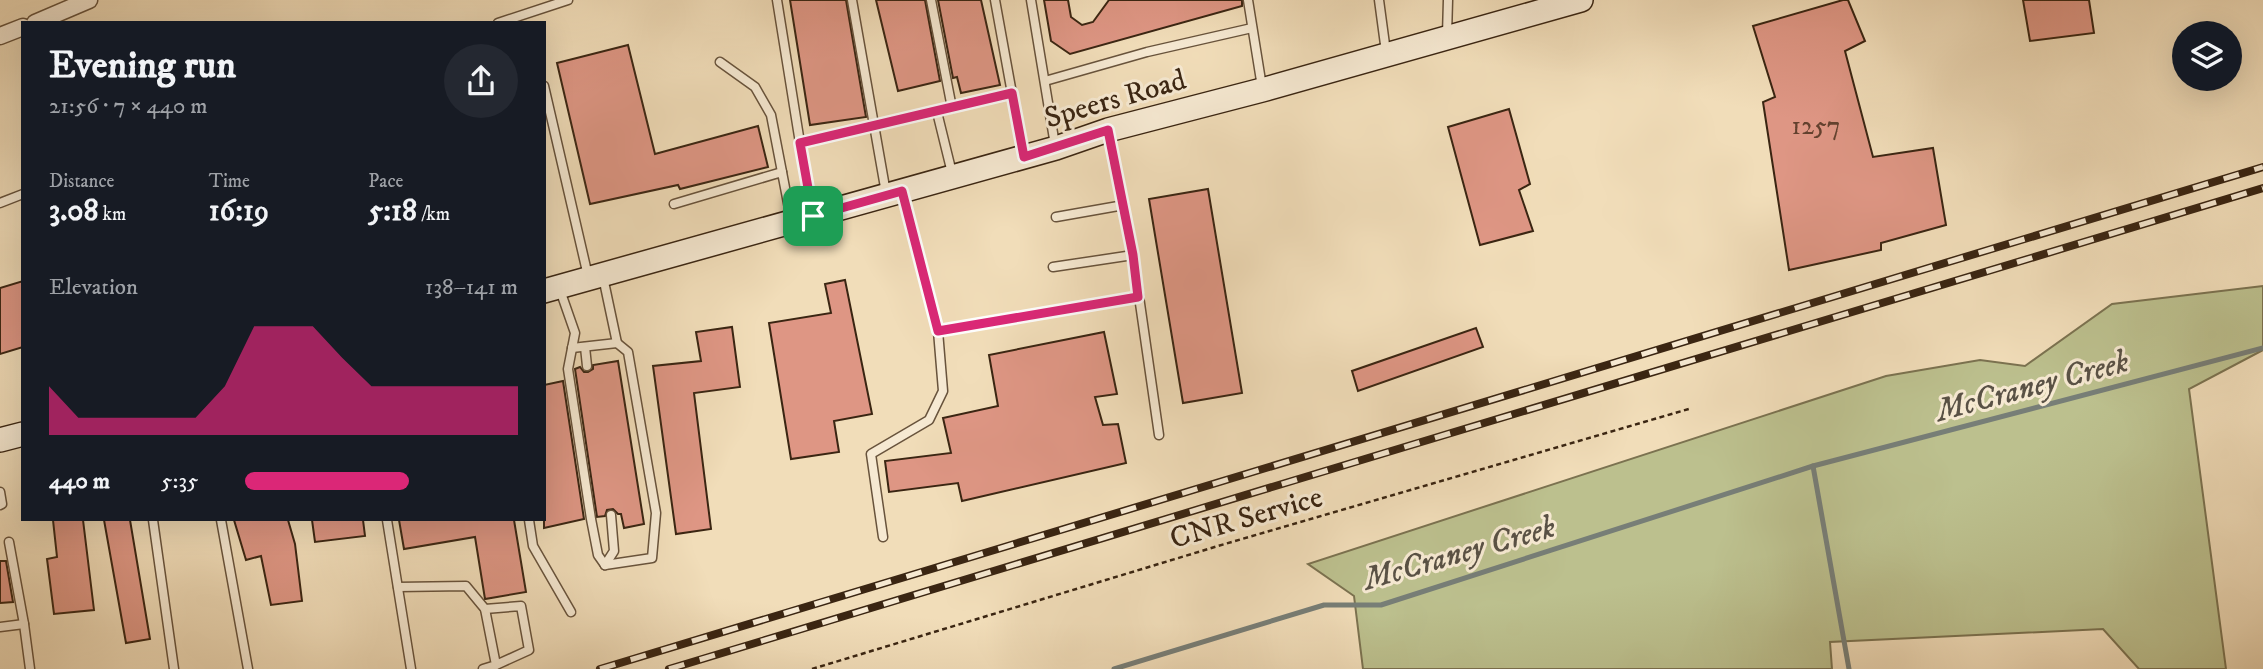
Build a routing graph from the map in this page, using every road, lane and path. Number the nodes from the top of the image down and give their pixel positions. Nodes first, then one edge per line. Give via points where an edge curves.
1 (89, 0) edge
2 (568, 0) edge
3 (777, 0) edge
4 (852, 0) edge
5 (931, 0) edge
6 (995, 0) edge
7 (1031, 0) edge
8 (1248, 0) edge
9 (1379, 0) edge
10 (1448, 0) edge
11 (1581, 0) edge
12 (1536, 6) edge
13 (528, 13) junction
14 (40, 21) edge
15 (504, 21) edge
16 (530, 21) edge
17 (21, 28) edge
18 (1252, 28) junction
19 (0, 36) edge
20 (1447, 38) junction
21 (1386, 55) junction
22 (720, 62) dead end
23 (1045, 81) junction
24 (1262, 90) junction
25 (546, 93) edge
26 (1012, 93) junction
27 (952, 108) junction
28 (937, 112) junction
29 (874, 127) junction
30 (1108, 130) junction
31 (800, 143) junction
32 (1056, 148) junction
33 (1024, 157) junction
34 (782, 172) junction
35 (953, 177) junction
36 (895, 193) junction
37 (21, 195) edge
38 (0, 203) edge
39 (674, 204) dead end
40 (1124, 205) junction
41 (1056, 217) dead end
42 (802, 219) junction
43 (1133, 255) junction
44 (1053, 267) dead end
45 (595, 277) junction
46 (551, 289) edge
47 (1138, 297) junction
48 (938, 331) junction
49 (617, 343) junction
50 (585, 347) junction
51 (572, 348) junction
52 (587, 366) dead end
53 (1692, 408) dead end
54 (21, 435) edge
55 (1159, 435) dead end
56 (0, 440) edge
57 (0, 492) edge
58 (0, 505) edge
59 (611, 515) dead end
60 (153, 521) edge
61 (221, 521) edge
62 (387, 521) edge
63 (529, 521) edge
64 (883, 537) dead end
65 (9, 542) dead end
66 (606, 565) junction
67 (398, 587) junction
68 (485, 609) junction
69 (571, 612) dead end
70 (24, 624) junction
71 (0, 627) edge
72 (496, 665) junction
73 (30, 669) edge
74 (174, 669) edge
75 (248, 669) edge
76 (411, 669) edge
77 (483, 669) edge
78 (812, 669) edge

1 - 14 street
2 - 13 lane
3 - 31 lane
4 - 29 lane
5 - 27 lane
6 - 26 lane
7 - 23 lane
8 - 18 lane
9 - 21 lane
10 - 20 lane
11 - 12 main road, Speers Road
12 - 20 main road, Speers Road
13 - 15 lane
13 - 16 lane
17 - 19 street
18 - 23 lane
18 - 24 lane
20 - 21 main road, Speers Road
21 - 24 main road, Speers Road
22 - 34 lane via 755,87 771,115
23 - 32 lane
24 - 30 main road, Speers Road
25 - 45 lane
26 - 27 lane
26 - 33 lane
27 - 28 lane
28 - 29 lane
28 - 35 lane
29 - 31 lane
29 - 36 lane
30 - 32 main road, Speers Road
30 - 40 lane
31 - 42 lane
32 - 33 main road, Speers Road
33 - 35 main road, Speers Road
34 - 39 lane
34 - 42 lane
35 - 36 main road, Speers Road
36 - 42 main road, Speers Road
36 - 48 lane
37 - 38 lane
40 - 41 lane
40 - 43 lane
42 - 45 main road, Speers Road
43 - 44 lane
43 - 47 lane
45 - 46 main road, Speers Road
45 - 49 lane
46 - 51 lane via 575,333
47 - 48 lane
47 - 55 lane
48 - 64 lane via 943,391 929,420 871,454
49 - 50 lane
49 - 66 lane via 628,352 656,513 652,558
50 - 51 lane
50 - 52 lane
51 - 66 lane via 568,369 591,519 598,555
53 - 78 path, CNR Service
54 - 56 main road
57 - 58 lane
59 - 66 lane via 614,551
60 - 74 lane
61 - 75 lane
62 - 67 lane
63 - 69 lane via 533,546
65 - 70 lane
67 - 68 lane via 467,586
67 - 76 lane
68 - 72 lane
68 - 72 lane via 521,606 529,650
70 - 71 lane
70 - 73 lane
72 - 77 lane

